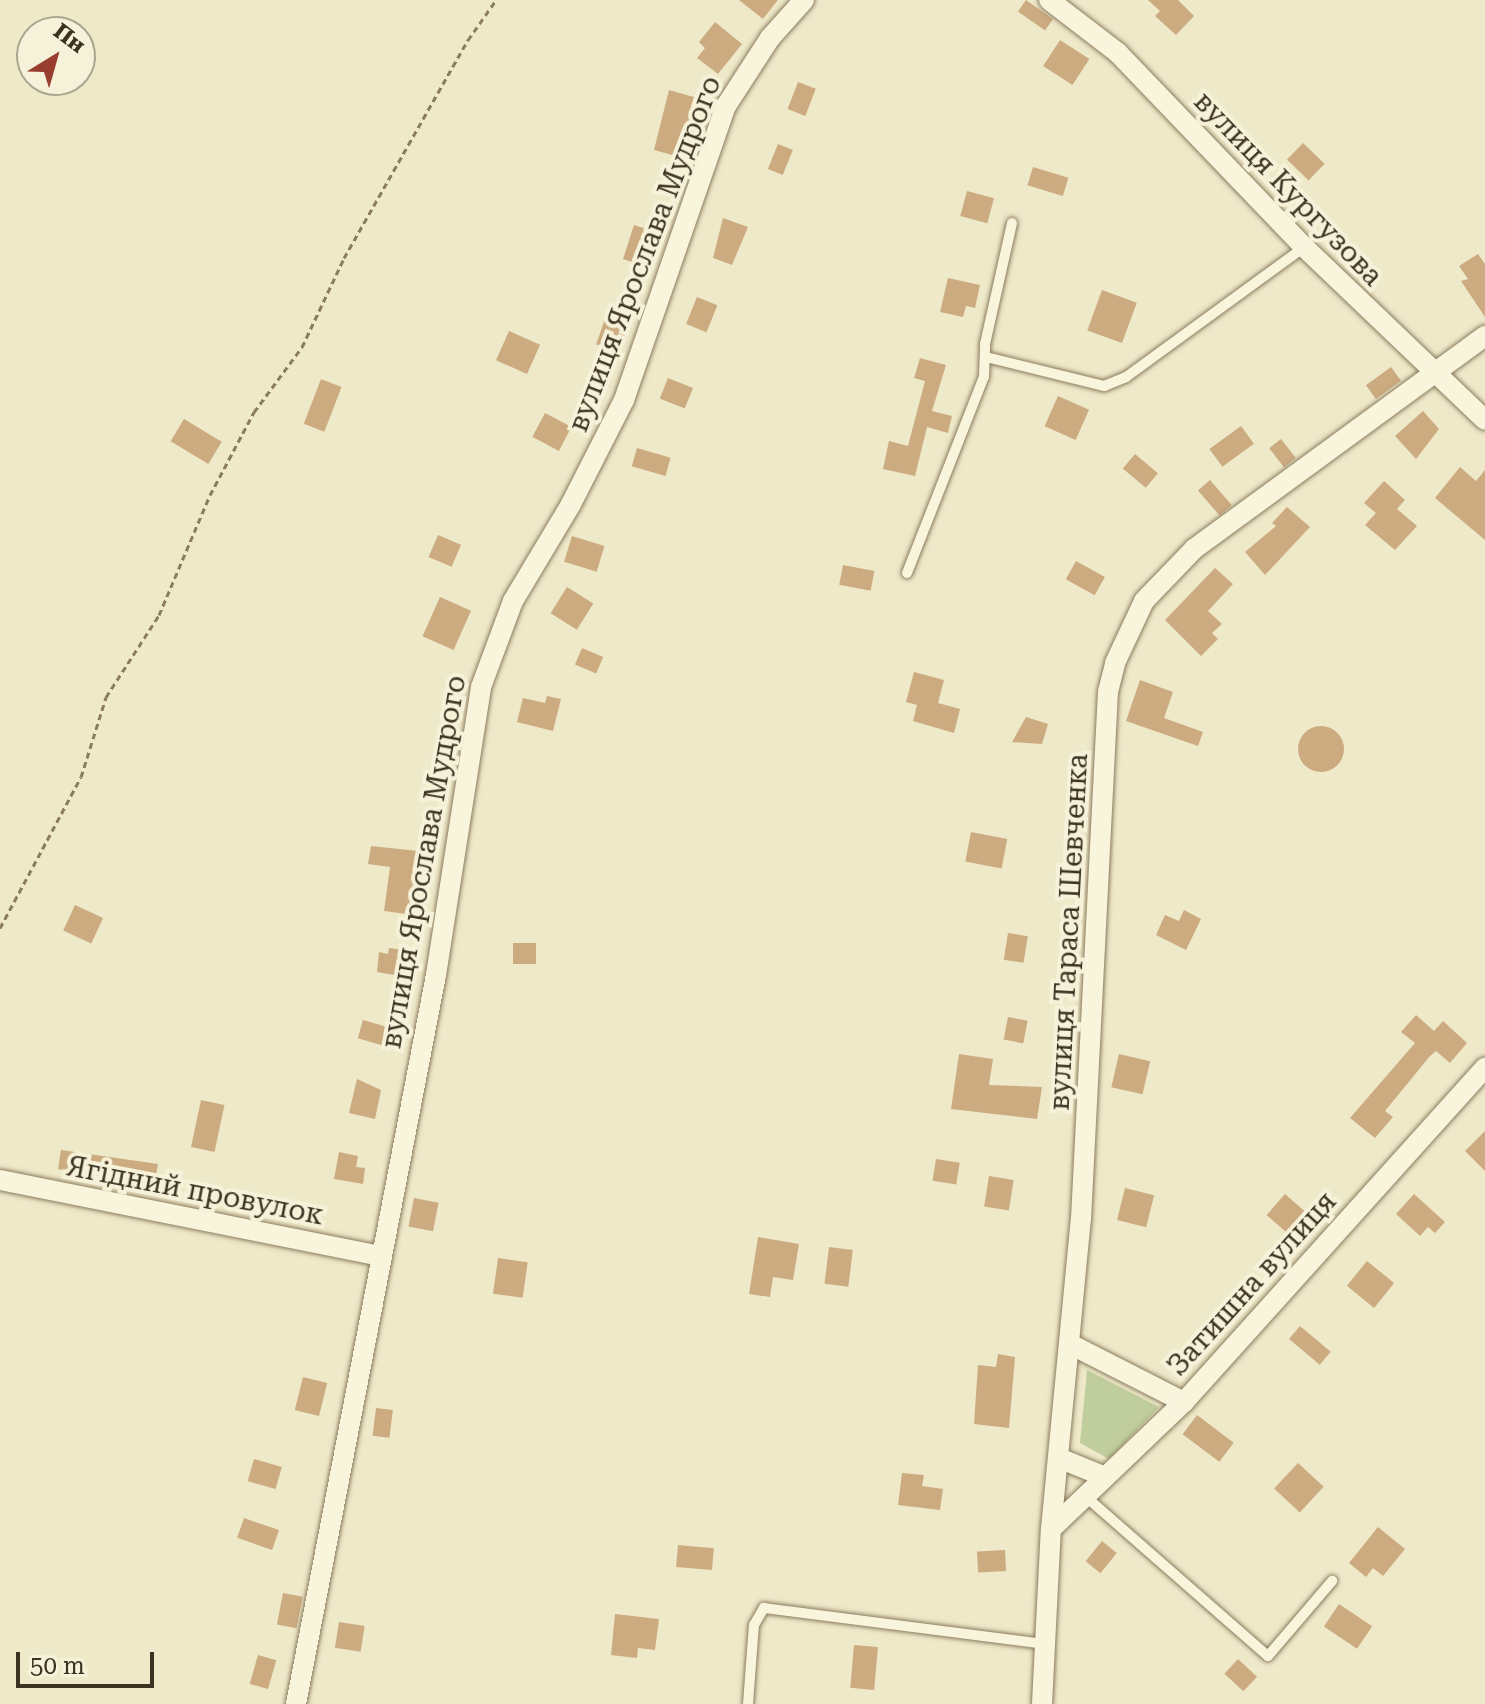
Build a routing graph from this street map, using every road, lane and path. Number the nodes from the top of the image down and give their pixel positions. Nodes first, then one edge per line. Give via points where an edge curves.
1 (496, 0) edge
2 (804, 0) edge
3 (1049, 0) edge
4 (1012, 223) dead end
5 (1304, 247) junction
6 (1485, 336) edge
7 (986, 357) junction
8 (1432, 374) junction
9 (1485, 420) edge
10 (907, 573) dead end
11 (0, 928) edge
12 (1485, 1068) edge
13 (0, 1180) edge
14 (379, 1256) junction
15 (1070, 1344) junction
16 (1184, 1402) junction
17 (1059, 1458) junction
18 (1105, 1477) junction
19 (1085, 1496) junction
20 (1051, 1529) junction
21 (1332, 1581) dead end
22 (1045, 1644) junction
23 (296, 1704) edge
24 (748, 1704) edge
25 (1042, 1704) edge

1 - 11 path via 344,258 302,347 254,412 210,495 159,615 106,697 81,777
2 - 14 street, вулиця Ярослава Мудрого via 770,38 726,106 624,400 513,601 494,647 474,722 436,975
3 - 5 street, вулиця Кургузова via 1118,53
4 - 7 lane
5 - 7 lane via 1126,377 1104,386
5 - 8 street, вулиця Кургузова
6 - 8 street, вулиця Тараса Шевченка
7 - 10 lane via 973,412
8 - 9 street, вулиця Кургузова
8 - 15 street, вулиця Тараса Шевченка via 1194,549 1144,601 1125,634 1108,692
12 - 16 street, Затишна вулиця
13 - 14 street, Ягідний провулок
14 - 23 street, вулиця Ярослава Мудрого
15 - 16 street
15 - 17 street, вулиця Тараса Шевченка
16 - 18 street, Затишна вулиця
17 - 18 street
17 - 20 street, вулиця Тараса Шевченка
18 - 19 street, Затишна вулиця
19 - 20 street, Затишна вулиця
19 - 21 lane via 1268,1656
20 - 22 street, вулиця Тараса Шевченка
22 - 24 lane via 764,1608 754,1625
22 - 25 street, вулиця Тараса Шевченка

